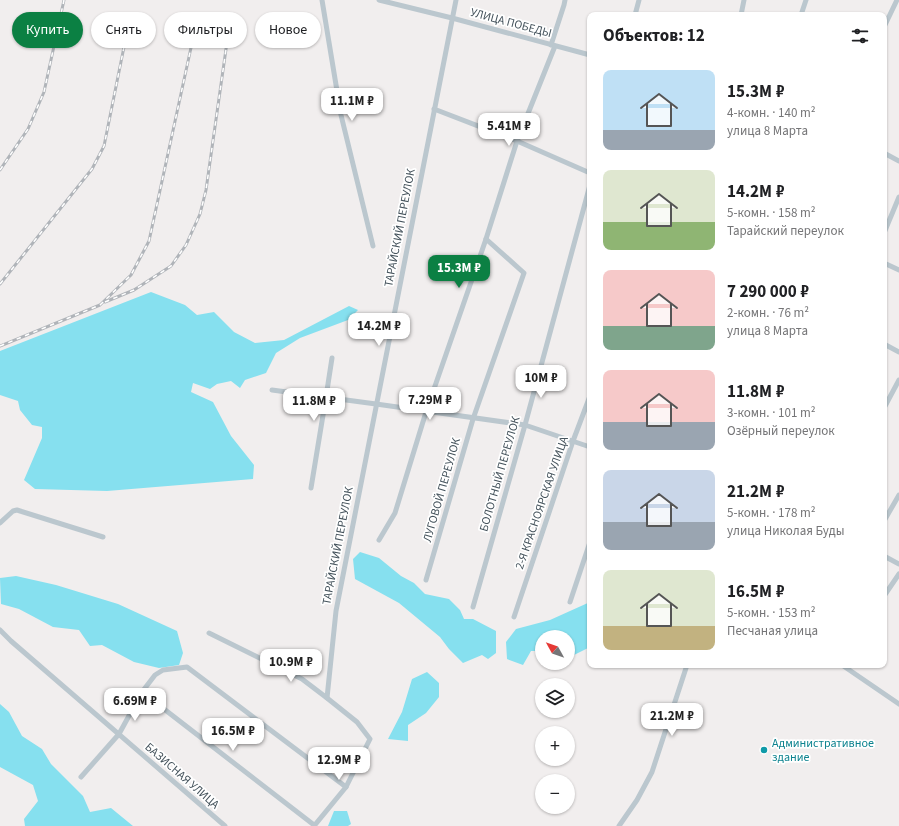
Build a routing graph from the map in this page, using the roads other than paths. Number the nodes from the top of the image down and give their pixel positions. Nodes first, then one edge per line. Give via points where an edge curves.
1 (322, 0) edge
2 (379, 0) edge
3 (456, 0) edge
4 (565, 0) edge
5 (639, 0) edge
6 (744, 0) edge
7 (806, 0) edge
8 (897, 0) edge
9 (636, 12) edge
10 (742, 12) edge
11 (802, 12) edge
12 (452, 18) junction
13 (887, 21) edge
14 (553, 45) junction
15 (587, 54) edge
16 (434, 109) junction
17 (517, 141) junction
18 (887, 155) edge
19 (899, 161) edge
20 (587, 172) edge
21 (587, 196) edge
22 (899, 197) edge
23 (887, 226) edge
24 (486, 239) junction
25 (374, 246) dead end
26 (887, 264) edge
27 (899, 270) edge
28 (887, 346) edge
29 (899, 352) edge
30 (332, 358) dead end
31 (899, 380) edge
32 (272, 390) dead end
33 (326, 397) junction
34 (887, 402) edge
35 (376, 404) junction
36 (587, 404) edge
37 (426, 412) junction
38 (473, 419) junction
39 (525, 426) junction
40 (573, 441) junction
41 (587, 446) edge
42 (311, 488) dead end
43 (899, 495) edge
44 (887, 516) edge
45 (0, 523) edge
46 (103, 538) dead end
47 (379, 540) dead end
48 (587, 551) edge
49 (887, 558) edge
50 (899, 564) edge
51 (899, 574) edge
52 (426, 580) dead end
53 (887, 592) edge
54 (570, 602) dead end
55 (473, 607) dead end
56 (514, 617) dead end
57 (0, 630) edge
58 (209, 633) dead end
59 (686, 668) edge
60 (846, 668) edge
61 (142, 692) junction
62 (327, 698) junction
63 (899, 704) edge
64 (119, 734) junction
65 (82, 777) dead end
66 (346, 787) junction
67 (225, 826) edge
68 (314, 826) edge
69 (619, 826) edge

1 - 25 street via 341,115
2 - 12 street, УЛИЦА ПОБЕДЫ
3 - 12 street, ТАРАЙСКИЙ ПЕРЕУЛОК
4 - 14 street
5 - 9 street
6 - 10 street
7 - 11 street
8 - 13 street
12 - 14 street, УЛИЦА ПОБЕДЫ
12 - 16 street, ТАРАЙСКИЙ ПЕРЕУЛОК
14 - 15 street, УЛИЦА ПОБЕДЫ
14 - 17 street
16 - 17 street
16 - 35 street, ТАРАЙСКИЙ ПЕРЕУЛОК
17 - 20 street
17 - 24 street
18 - 19 street
21 - 39 street, БОЛОТНЫЙ ПЕРЕУЛОК
22 - 23 street
24 - 37 street
24 - 38 street, ЛУГОВОЙ ПЕРЕУЛОК via 524,273
26 - 27 street
28 - 29 street
30 - 33 street
31 - 34 street
32 - 33 street
33 - 35 street
33 - 42 street
35 - 37 street
35 - 62 street, ТАРАЙСКИЙ ПЕРЕУЛОК via 336,611
36 - 40 street, 2-Я КРАСНОЯРСКАЯ УЛИЦА
37 - 38 street
37 - 47 street via 396,513
38 - 39 street
38 - 52 street, ЛУГОВОЙ ПЕРЕУЛОК
39 - 40 street
39 - 55 street, БОЛОТНЫЙ ПЕРЕУЛОК
40 - 41 street
40 - 56 street, 2-Я КРАСНОЯРСКАЯ УЛИЦА
43 - 44 street
45 - 46 street via 17,510
48 - 54 street
49 - 50 street
51 - 53 street
57 - 64 street, БАЗИСНАЯ УЛИЦА
58 - 62 street via 302,679
59 - 69 street via 652,772
60 - 63 street
61 - 64 street
61 - 66 street via 158,672 187,667
61 - 68 street
62 - 66 street via 356,722 370,739
64 - 65 street
64 - 67 street, БАЗИСНАЯ УЛИЦА
66 - 68 street

